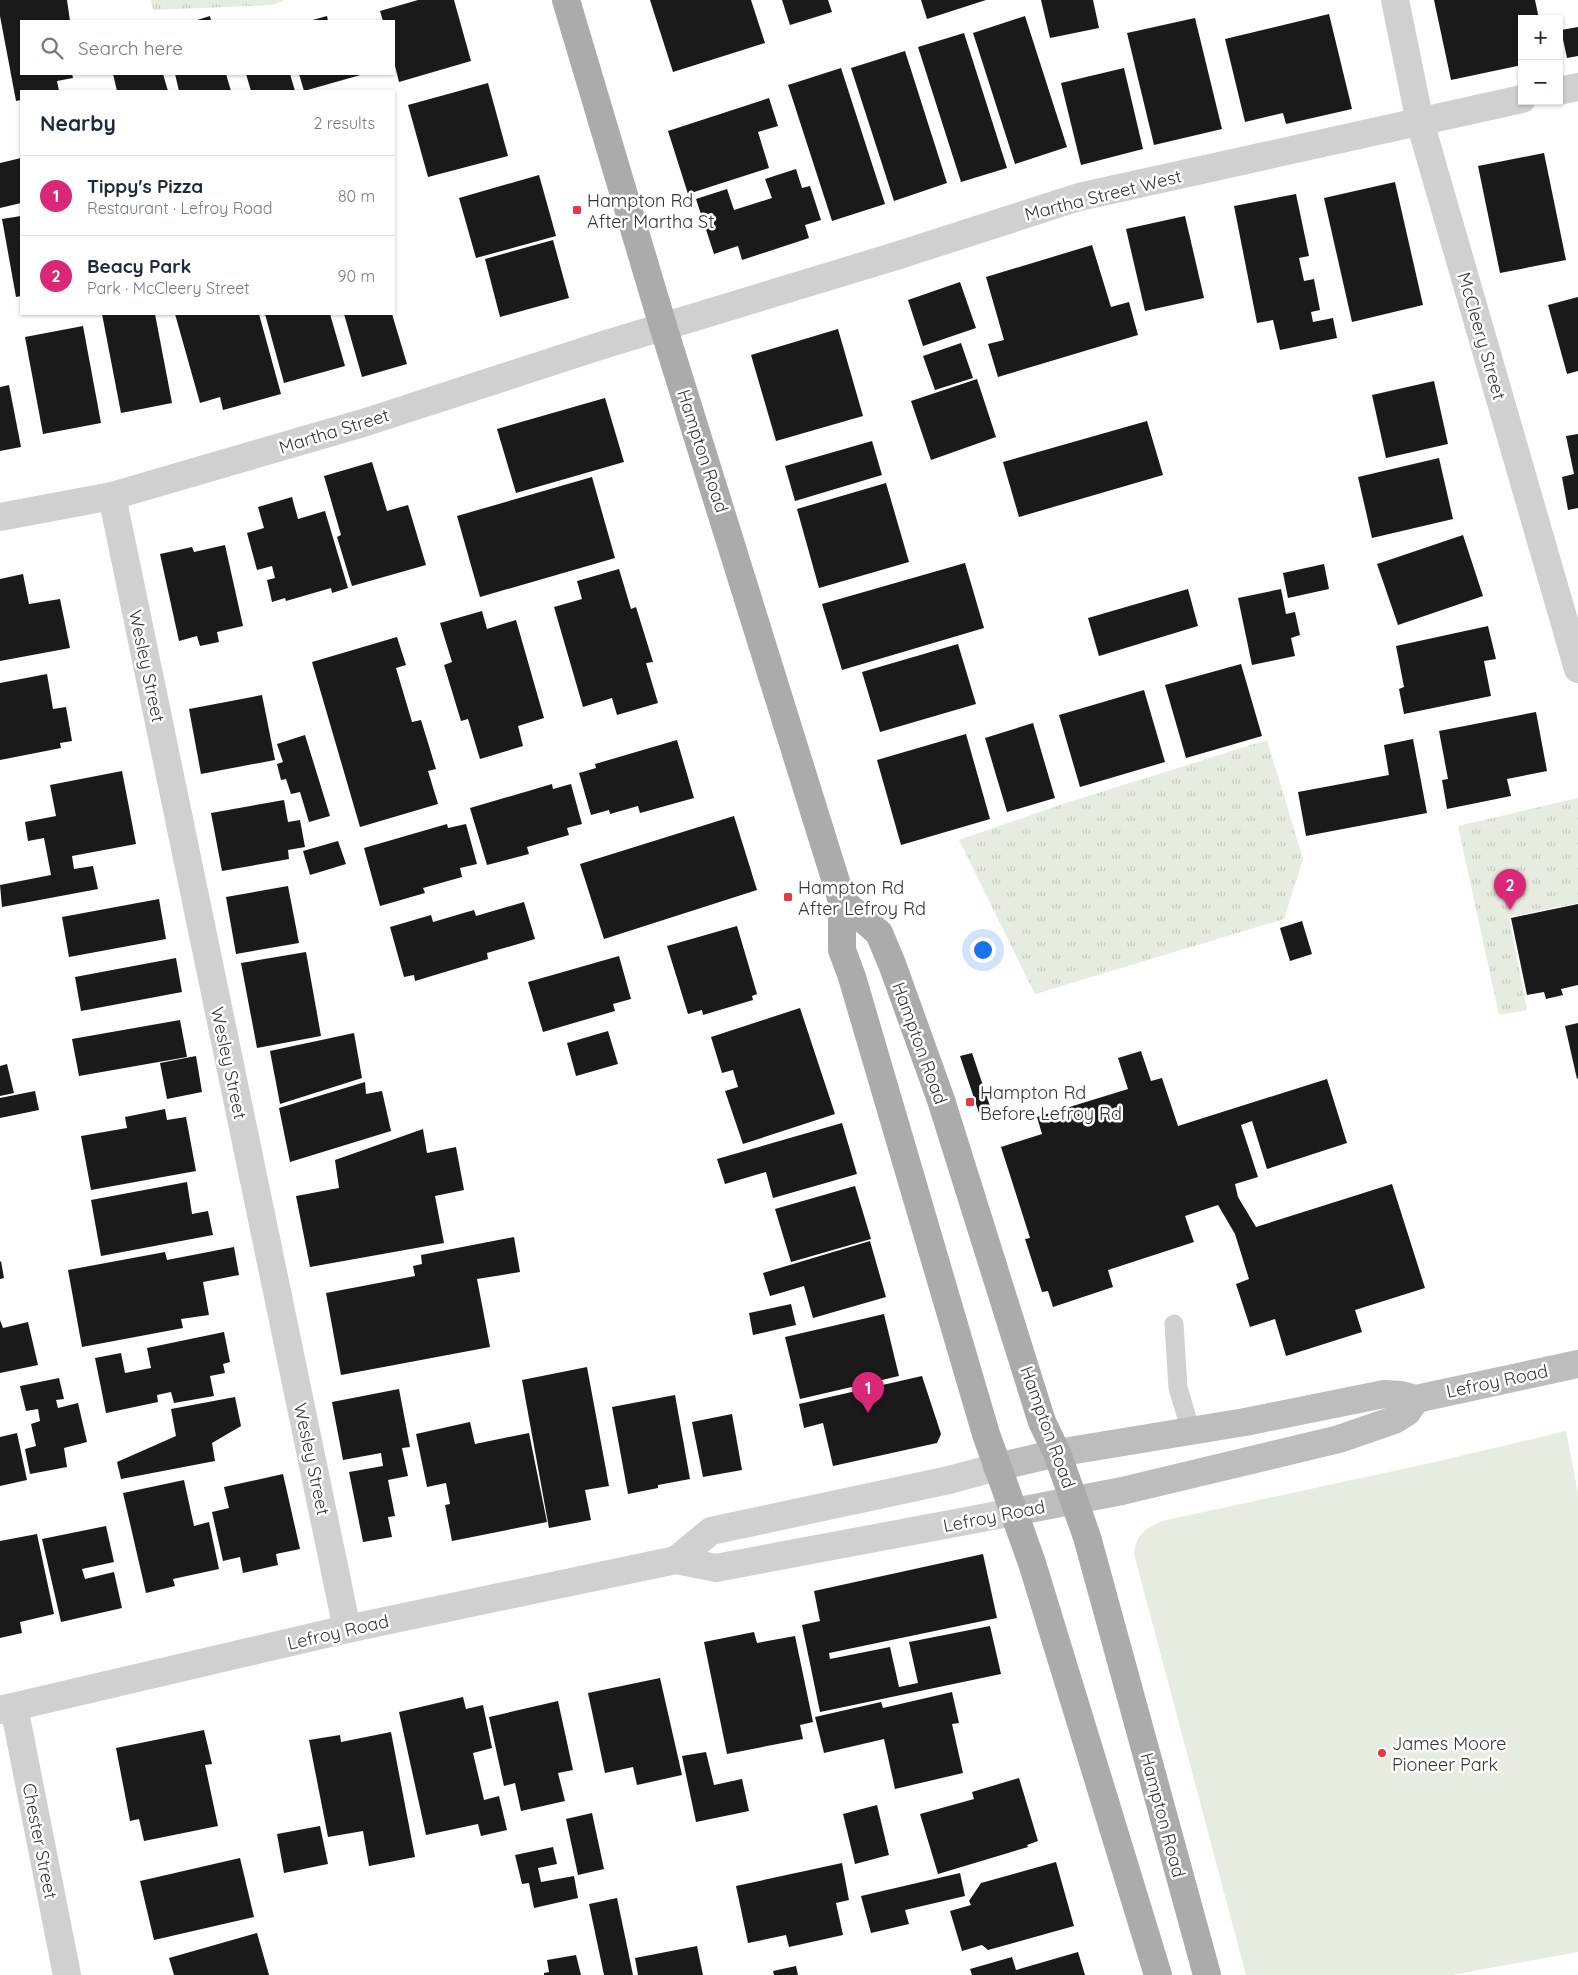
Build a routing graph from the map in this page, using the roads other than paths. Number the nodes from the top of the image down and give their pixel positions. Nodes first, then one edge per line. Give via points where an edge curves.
1 (566, 0) edge
2 (1395, 0) edge
3 (1578, 87) edge
4 (1563, 90) edge
5 (1518, 100) edge
6 (1420, 122) junction
7 (663, 326) junction
8 (112, 496) junction
9 (0, 517) edge
10 (1578, 669) edge
11 (842, 901) junction
12 (1174, 1324) dead end
13 (1578, 1364) edge
14 (1416, 1399) junction
15 (1191, 1431) junction
16 (1057, 1453) junction
17 (997, 1467) junction
18 (1075, 1500) junction
19 (1014, 1512) junction
20 (676, 1560) junction
21 (347, 1629) junction
22 (7, 1708) edge
23 (67, 1975) edge
24 (1158, 1975) edge
25 (1207, 1975) edge

1 - 7 main road, Hampton Road
2 - 6 street, McCleery Street
3 - 4 street
5 - 6 street, Martha Street West
6 - 7 street, Martha Street West via 1079,198
6 - 10 street, McCleery Street
7 - 8 street, Martha Street via 363,423
7 - 11 main road, Hampton Road
8 - 9 street, Martha Street
8 - 21 street, Wesley Street
11 - 16 main road, Hampton Road via 879,933 892,964 941,1100 1042,1422
11 - 17 main road, Hampton Road via 842,950
12 - 15 lane via 1178,1388
13 - 14 street, Lefroy Road
14 - 15 street, Lefroy Road via 1384,1394
14 - 18 street, Lefroy Road via 1407,1412 1394,1420 1339,1439 1203,1473
15 - 16 street, Lefroy Road
16 - 17 street, Lefroy Road
16 - 18 main road, Hampton Road
17 - 19 main road, Hampton Road
17 - 20 street, Lefroy Road via 711,1531
18 - 19 street, Lefroy Road
18 - 25 main road, Hampton Road
19 - 20 street, Lefroy Road via 716,1568
19 - 24 main road, Hampton Road
20 - 21 street, Lefroy Road
21 - 22 street, Lefroy Road
22 - 23 street, Chester Street

